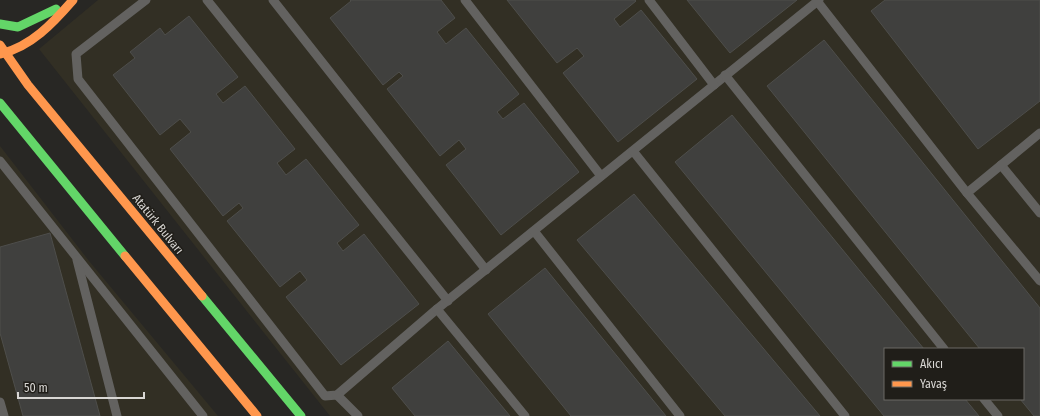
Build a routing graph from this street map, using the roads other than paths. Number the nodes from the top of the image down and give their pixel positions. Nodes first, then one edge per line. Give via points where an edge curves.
1 (146, 0) edge
2 (207, 0) edge
3 (273, 0) edge
4 (466, 0) edge
5 (649, 0) edge
6 (818, 1) edge
7 (0, 24) edge
8 (0, 45) edge
9 (3, 54) edge
10 (726, 75) junction
11 (714, 85) junction
12 (0, 103) edge
13 (1040, 133) edge
14 (633, 151) junction
15 (0, 161) edge
16 (1001, 165) junction
17 (601, 176) junction
18 (967, 193) junction
19 (1040, 212) edge
20 (534, 231) junction
21 (77, 257) junction
22 (486, 270) junction
23 (1040, 281) edge
24 (448, 301) junction
25 (437, 310) junction
26 (943, 348) edge
27 (337, 395) junction
28 (985, 400) edge
29 (0, 402) edge
30 (4, 416) edge
31 (117, 416) edge
32 (203, 416) edge
33 (257, 416) edge
34 (300, 416) edge
35 (358, 416) edge
36 (525, 416) edge
37 (680, 416) edge
38 (845, 416) edge
39 (998, 416) edge

1 - 27 lane via 76,54 78,79 325,396
2 - 24 lane
3 - 22 lane
4 - 17 lane
5 - 11 lane
6 - 10 lane
6 - 18 lane
7 - 9 main road via 18,27 73,0 53,23 26,44
8 - 9 main road, Atatürk Bulvarı
9 - 34 main road, Atatürk Bulvarı
10 - 11 lane
10 - 26 lane
11 - 14 lane
12 - 33 main road
13 - 16 lane
14 - 17 lane
14 - 38 lane
15 - 21 lane
16 - 18 lane
16 - 19 lane
17 - 20 lane
18 - 23 lane
20 - 22 lane
20 - 37 lane
21 - 31 lane
21 - 32 lane
22 - 24 lane
24 - 25 lane
25 - 27 lane
25 - 36 lane
27 - 35 lane
28 - 39 lane
29 - 30 lane

